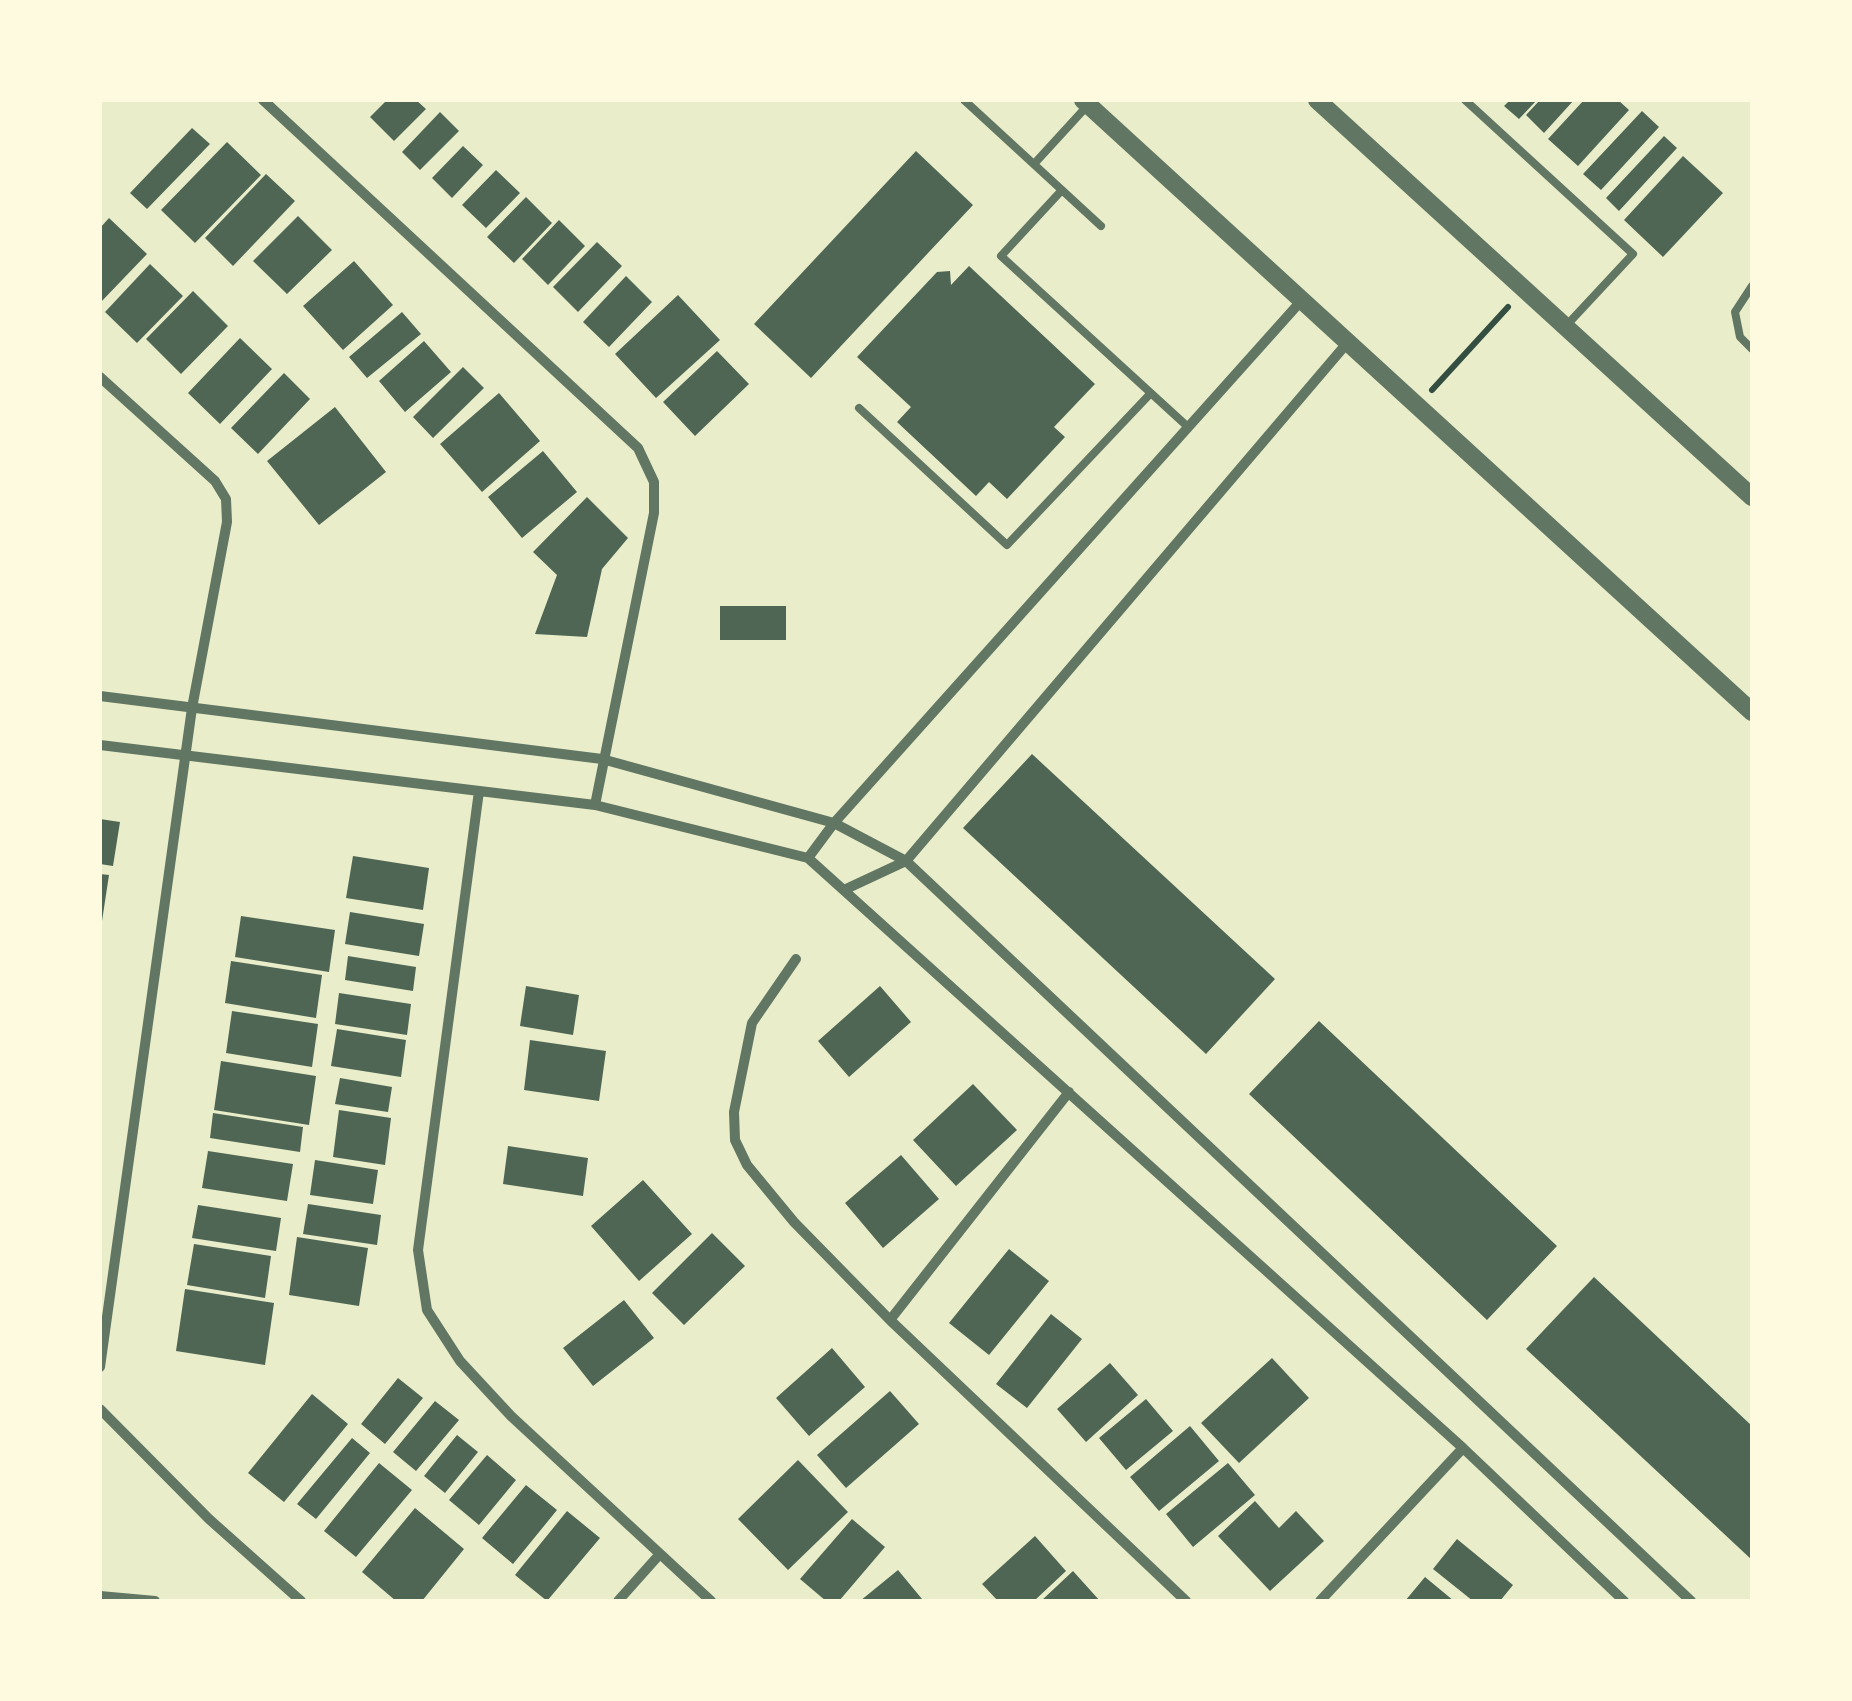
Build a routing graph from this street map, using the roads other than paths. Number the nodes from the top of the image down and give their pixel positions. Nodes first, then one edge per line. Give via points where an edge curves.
1 (263, 100) edge
2 (964, 100) edge
3 (1317, 100) edge
4 (1466, 100) edge
5 (1085, 102) edge
6 (1034, 164) junction
7 (1062, 190) junction
8 (1101, 226) dead end
9 (1752, 286) edge
10 (1302, 300) junction
11 (1566, 328) junction
12 (1348, 342) junction
13 (1752, 349) edge
14 (100, 377) edge
15 (1150, 394) junction
16 (858, 408) dead end
17 (1188, 428) junction
18 (1752, 497) edge
19 (100, 696) edge
20 (192, 708) junction
21 (1752, 712) edge
22 (100, 745) edge
23 (185, 756) junction
24 (602, 759) junction
25 (478, 791) junction
26 (595, 805) junction
27 (834, 823) junction
28 (808, 858) junction
29 (906, 861) junction
30 (846, 889) junction
31 (796, 958) dead end
32 (1069, 1092) junction
33 (890, 1320) junction
34 (100, 1367) edge
35 (100, 1409) edge
36 (1463, 1448) junction
37 (659, 1555) junction
38 (100, 1596) edge
39 (155, 1601) edge
40 (301, 1601) edge
41 (618, 1601) edge
42 (712, 1601) edge
43 (1186, 1601) edge
44 (1320, 1601) edge
45 (1624, 1601) edge
46 (1691, 1601) edge

1 - 24 street via 638,448 649,466 654,513
2 - 6 lane
3 - 11 street
4 - 11 lane via 1633,254
5 - 6 lane
5 - 10 street
6 - 7 lane
7 - 8 lane
7 - 15 lane via 1001,256
9 - 13 lane via 1735,312 1740,337
10 - 12 street
10 - 17 street
11 - 18 street
12 - 21 street
12 - 29 street
14 - 20 street via 226,499
15 - 16 lane via 1007,545
15 - 17 lane
17 - 27 street
19 - 20 street
20 - 23 street
20 - 24 street
22 - 23 street
23 - 25 street
23 - 34 street
24 - 26 street
24 - 27 street
25 - 26 street
25 - 37 street via 418,1250 427,1310 460,1361 511,1416
26 - 28 street
27 - 28 street
27 - 29 street
28 - 30 street
29 - 30 street
29 - 46 street
30 - 32 street
31 - 33 street via 752,1023 734,1112 735,1140 794,1222
32 - 33 street
32 - 36 street
33 - 43 street
35 - 40 street
36 - 44 street
36 - 45 street
37 - 41 street
37 - 42 street
38 - 39 street

